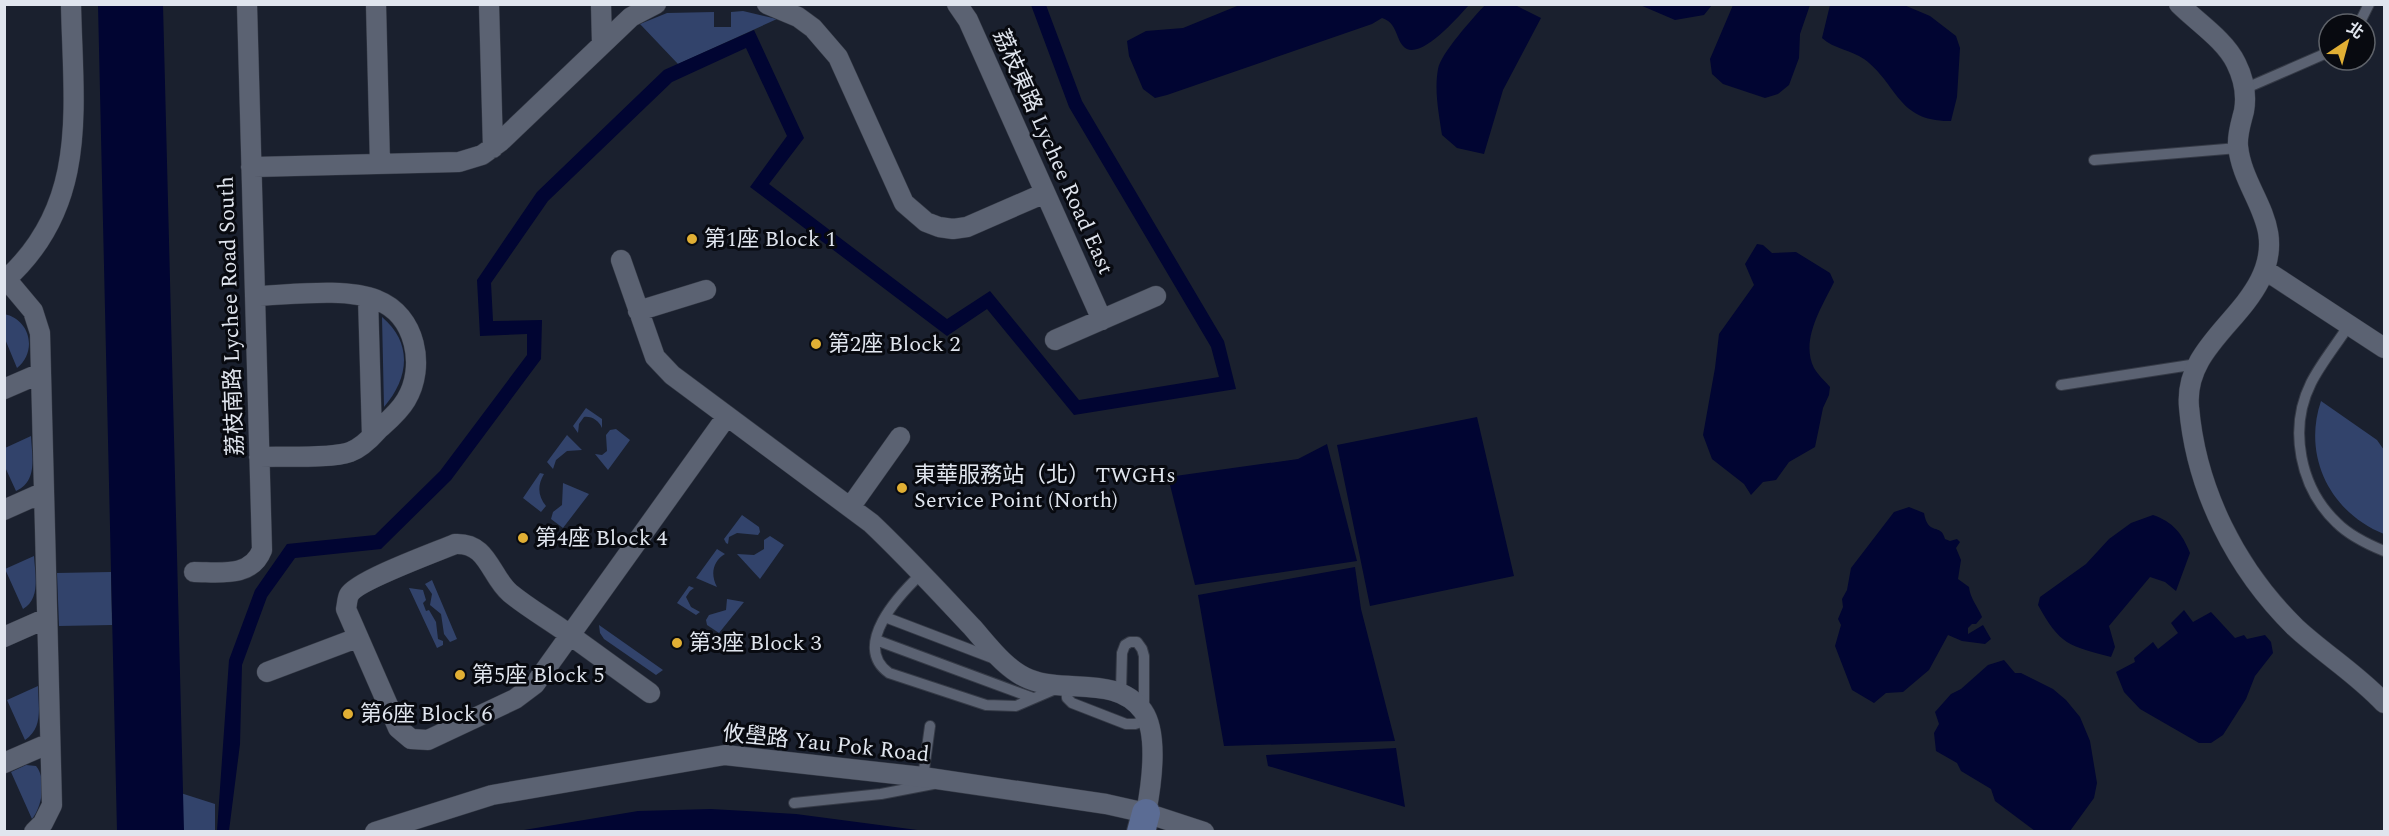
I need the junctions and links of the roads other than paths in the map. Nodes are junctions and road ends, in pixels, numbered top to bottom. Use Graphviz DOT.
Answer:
graph roads {
  1 [pos="71,4"];
  2 [pos="247,4"];
  3 [pos="376,4"];
  4 [pos="489,4"];
  5 [pos="601,4"];
  6 [pos="656,4"];
  7 [pos="767,4"];
  8 [pos="957,4"];
  9 [pos="2179,4"];
  10 [pos="602,44"];
  11 [pos="2317,57"];
  12 [pos="2244,89"];
  13 [pos="492,148"];
  14 [pos="2238,148"];
  15 [pos="2094,160"];
  16 [pos="380,164"];
  17 [pos="251,167"];
  18 [pos="1045,193"];
  19 [pos="621,260"];
  20 [pos="2265,270"];
  21 [pos="6,281"];
  22 [pos="706,290"];
  23 [pos="255,296"];
  24 [pos="1156,296"];
  25 [pos="368,297"];
  26 [pos="638,311"];
  27 [pos="1102,320"];
  28 [pos="2349,325"];
  29 [pos="1055,340"];
  30 [pos="2385,348"];
  31 [pos="2197,364"];
  32 [pos="41,373"];
  33 [pos="2061,385"];
  34 [pos="4,389"];
  35 [pos="727,416"];
  36 [pos="372,436"];
  37 [pos="900,437"];
  38 [pos="259,457"];
  39 [pos="44,492"];
  40 [pos="851,506"];
  41 [pos="4,510"];
  42 [pos="2385,550"];
  43 [pos="195,572"];
  44 [pos="921,574"];
  45 [pos="885,617"];
  46 [pos="47,618"];
  47 [pos="570,635"];
  48 [pos="4,637"];
  49 [pos="357,638"];
  50 [pos="876,640"];
  51 [pos="1006,663"];
  52 [pos="267,672"];
  53 [pos="1064,687"];
  54 [pos="1121,691"];
  55 [pos="650,693"];
  56 [pos="1034,698"];
  57 [pos="2385,703"];
  58 [pos="1146,716"];
  59 [pos="930,726"];
  60 [pos="50,742"];
  61 [pos="4,763"];
  62 [pos="923,777"];
  63 [pos="951,781"];
  64 [pos="794,803"];
  65 [pos="1143,822"];
  66 [pos="39,827"];
  67 [pos="375,831"];
  68 [pos="1204,831"];
  1 -- 21 [label="street"];
  2 -- 17 [label="street, 荔枝南路 Lychee Road South"];
  3 -- 16 [label="street"];
  4 -- 13 [label="street"];
  5 -- 10 [label="street"];
  6 -- 10 [label="street"];
  7 -- 18 [label="street"];
  8 -- 18 [label="street, 荔枝東路 Lychee Road East"];
  9 -- 12 [label="street"];
  10 -- 13 [label="street"];
  11 -- 12 [label="lane"];
  12 -- 14 [label="street"];
  13 -- 16 [label="street"];
  14 -- 15 [label="lane"];
  14 -- 20 [label="street"];
  16 -- 17 [label="street"];
  17 -- 23 [label="street, 荔枝南路 Lychee Road South"];
  18 -- 27 [label="street, 荔枝東路 Lychee Road East"];
  19 -- 26 [label="street"];
  20 -- 28 [label="street"];
  20 -- 31 [label="street"];
  21 -- 32 [label="street"];
  22 -- 26 [label="street"];
  23 -- 25 [label="street"];
  23 -- 38 [label="street, 荔枝南路 Lychee Road South"];
  24 -- 27 [label="street"];
  25 -- 36 [label="street"];
  25 -- 36 [label="street"];
  26 -- 35 [label="street"];
  27 -- 29 [label="street"];
  28 -- 30 [label="street"];
  28 -- 42 [label="lane"];
  31 -- 33 [label="lane"];
  31 -- 57 [label="street"];
  32 -- 34 [label="street"];
  32 -- 39 [label="street"];
  35 -- 40 [label="street"];
  35 -- 47 [label="street"];
  36 -- 38 [label="street"];
  37 -- 40 [label="street"];
  38 -- 43 [label="street, 荔枝南路 Lychee Road South"];
  39 -- 41 [label="street"];
  39 -- 46 [label="street"];
  40 -- 44 [label="street"];
  44 -- 45 [label="lane"];
  44 -- 51 [label="street"];
  45 -- 50 [label="lane"];
  45 -- 51 [label="lane"];
  46 -- 48 [label="street"];
  46 -- 60 [label="street"];
  47 -- 49 [label="street"];
  47 -- 49 [label="street"];
  47 -- 55 [label="street"];
  49 -- 52 [label="street"];
  50 -- 56 [label="lane"];
  50 -- 56 [label="lane"];
  51 -- 53 [label="street"];
  53 -- 54 [label="street"];
  53 -- 56 [label="lane"];
  53 -- 58 [label="lane"];
  54 -- 58 [label="street"];
  54 -- 58 [label="lane"];
  58 -- 65 [label="street"];
  59 -- 62 [label="lane"];
  60 -- 61 [label="street"];
  60 -- 66 [label="street"];
  62 -- 63 [label="street, 攸壆路 Yau Pok Road"];
  62 -- 67 [label="street, 攸壆路 Yau Pok Road"];
  63 -- 64 [label="lane"];
  63 -- 65 [label="street, 攸壆路 Yau Pok Road"];
  65 -- 68 [label="street, 攸壆路 Yau Pok Road"];
}
